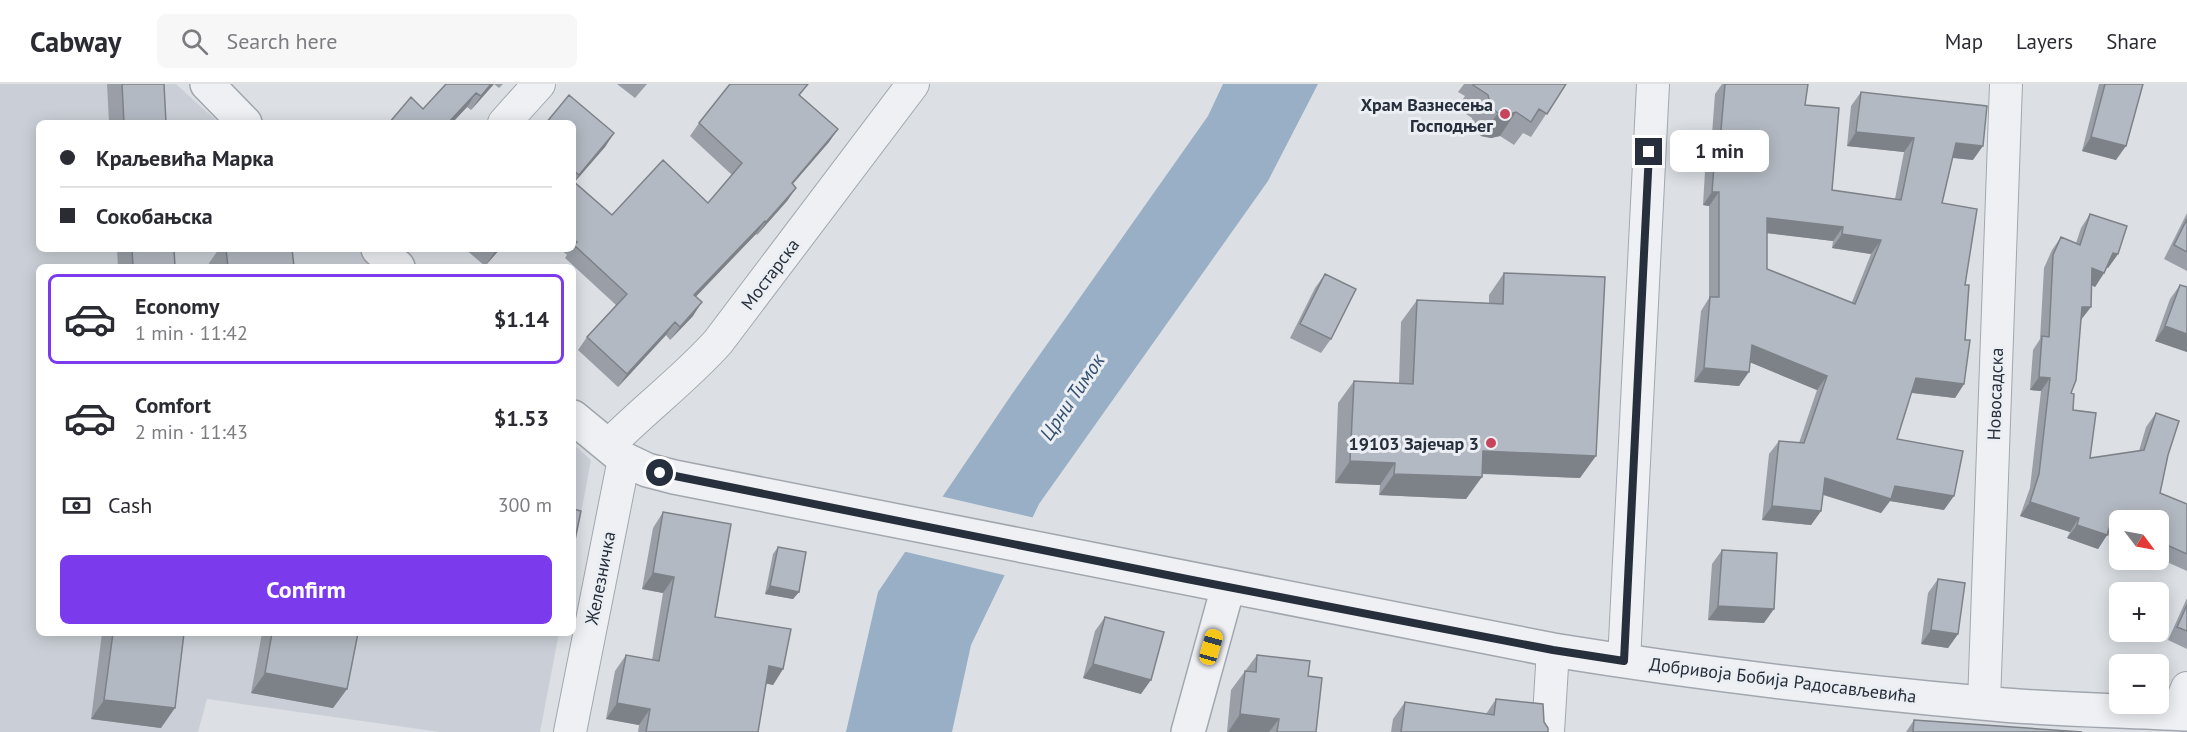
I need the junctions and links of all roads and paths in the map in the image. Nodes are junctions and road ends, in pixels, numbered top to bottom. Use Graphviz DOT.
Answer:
graph roads {
  1 [pos="207,84"];
  2 [pos="539,84"];
  3 [pos="913,84"];
  4 [pos="1653,84"];
  5 [pos="2006,84"];
  6 [pos="241,120"];
  7 [pos="507,120"];
  8 [pos="576,420"];
  9 [pos="616,453"];
  10 [pos="1228,587"];
  11 [pos="1553,650"];
  12 [pos="1624,661"];
  13 [pos="1984,704"];
  14 [pos="2184,705"];
  15 [pos="570,732"];
  16 [pos="1188,732"];
  17 [pos="1548,732"];
  1 -- 6 [label="street"];
  2 -- 7 [label="street"];
  3 -- 9 [label="street, Мостарска"];
  4 -- 12 [label="street"];
  5 -- 13 [label="street, Новосадска"];
  8 -- 9 [label="street, Добривоја Бобија Радосављевића"];
  9 -- 10 [label="street, Добривоја Бобија Радосављевића"];
  9 -- 15 [label="street, Железничка"];
  10 -- 11 [label="street, Добривоја Бобија Радосављевића"];
  10 -- 16 [label="street"];
  11 -- 12 [label="street, Добривоја Бобија Радосављевића"];
  11 -- 17 [label="street"];
  12 -- 13 [label="street, Добривоја Бобија Радосављевића"];
  13 -- 14 [label="street, Добривоја Бобија Радосављевића"];
}
